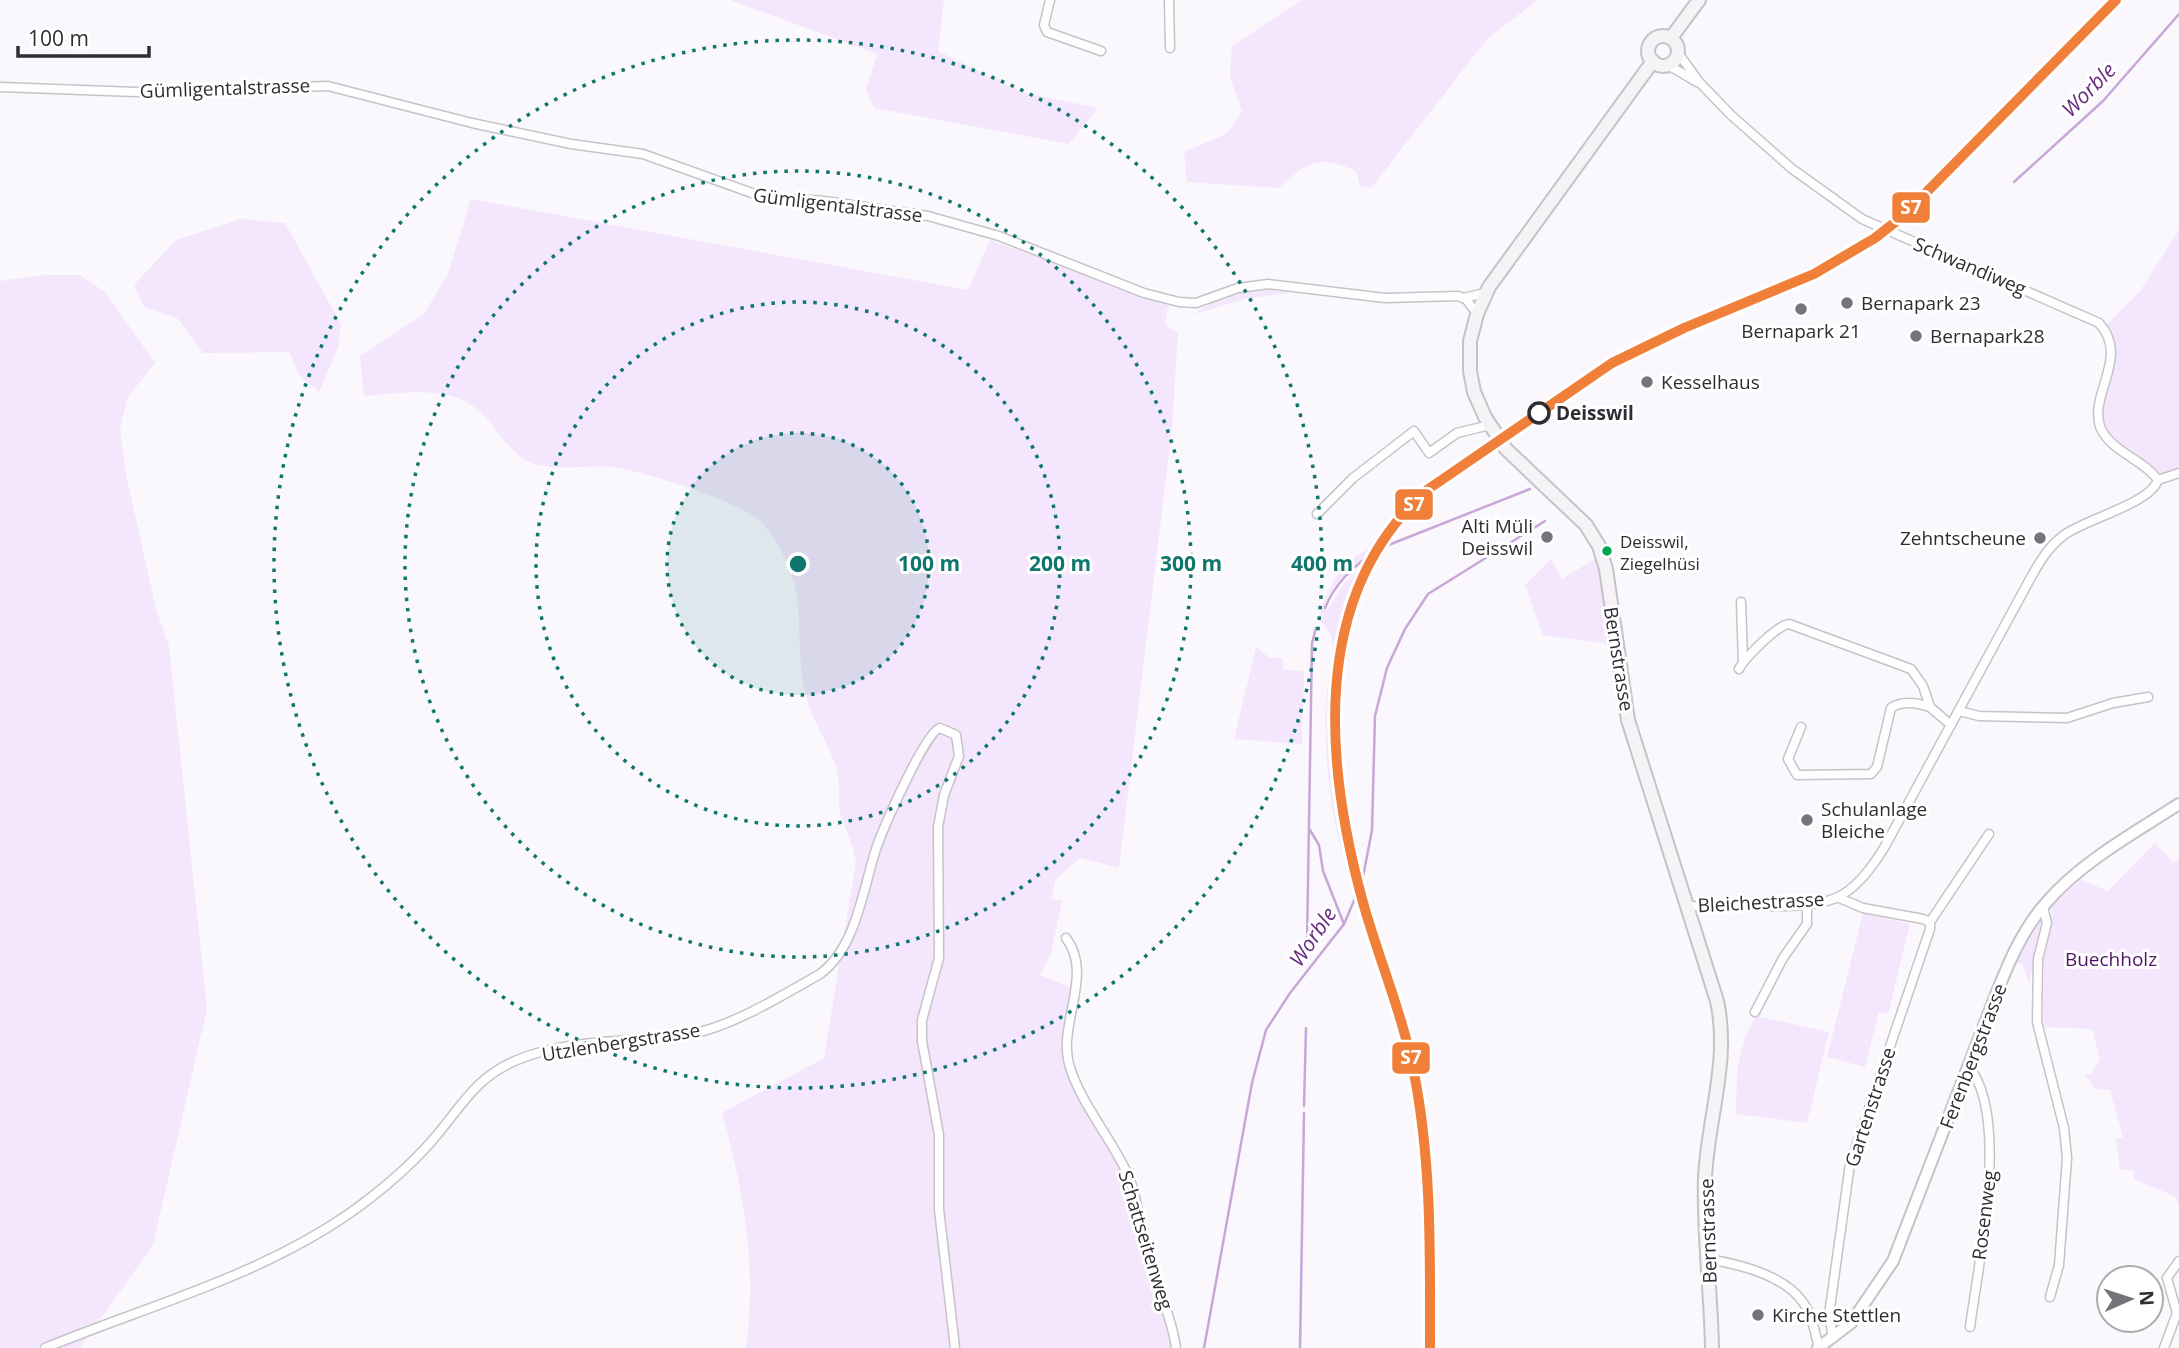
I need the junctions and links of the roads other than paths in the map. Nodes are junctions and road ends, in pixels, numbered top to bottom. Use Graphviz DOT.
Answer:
graph roads {
  1 [pos="1050,0"];
  2 [pos="1169,0"];
  3 [pos="1699,0"];
  4 [pos="1671,38"];
  5 [pos="1170,48"];
  6 [pos="1101,51"];
  7 [pos="1678,53"];
  8 [pos="1653,61"];
  9 [pos="1668,65"];
  10 [pos="1700,83"];
  11 [pos="0,87"];
  12 [pos="1485,293"];
  13 [pos="1464,298"];
  14 [pos="1476,314"];
  15 [pos="1489,425"];
  16 [pos="2179,473"];
  17 [pos="2158,480"];
  18 [pos="1317,514"];
  19 [pos="1741,602"];
  20 [pos="2148,697"];
  21 [pos="1930,707"];
  22 [pos="1959,711"];
  23 [pos="1951,725"];
  24 [pos="1801,727"];
  25 [pos="2179,804"];
  26 [pos="1989,834"];
  27 [pos="1836,897"];
  28 [pos="1807,904"];
  29 [pos="1686,907"];
  30 [pos="2043,907"];
  31 [pos="1930,922"];
  32 [pos="1066,938"];
  33 [pos="1755,1012"];
  34 [pos="1968,1066"];
  35 [pos="1708,1259"];
  36 [pos="2179,1261"];
  37 [pos="2050,1297"];
  38 [pos="1970,1327"];
  39 [pos="1833,1338"];
  40 [pos="45,1348"];
  41 [pos="955,1348"];
  42 [pos="1176,1348"];
  43 [pos="1712,1348"];
  44 [pos="1818,1348"];
  45 [pos="2164,1348"];
  1 -- 6 [label="street"];
  2 -- 5 [label="street"];
  3 -- 4 [label="main road, Bernstrasse"];
  4 -- 7 [label="main road"];
  4 -- 8 [label="main road, Bernstrasse"];
  7 -- 9 [label="main road"];
  7 -- 10 [label="street, Schwandiweg"];
  8 -- 9 [label="main road"];
  8 -- 12 [label="main road, Bernstrasse"];
  9 -- 10 [label="street, Schwandiweg"];
  10 -- 17 [label="street, Schwandiweg"];
  11 -- 13 [label="street, Gümligentalstrasse"];
  12 -- 13 [label="street, Gümligentalstrasse"];
  12 -- 14 [label="main road, Bernstrasse"];
  13 -- 14 [label="street"];
  14 -- 15 [label="main road, Bernstrasse"];
  15 -- 18 [label="street"];
  15 -- 29 [label="main road, Bernstrasse"];
  16 -- 17 [label="street"];
  17 -- 22 [label="street, Bleichestrasse"];
  19 -- 21 [label="street"];
  20 -- 22 [label="street"];
  21 -- 23 [label="street"];
  21 -- 24 [label="street"];
  22 -- 23 [label="street, Bleichestrasse"];
  23 -- 27 [label="street, Bleichestrasse"];
  25 -- 30 [label="street, Ferenbergstrasse"];
  26 -- 31 [label="street, Gartenstrasse"];
  27 -- 28 [label="street, Bleichestrasse"];
  27 -- 31 [label="street"];
  28 -- 29 [label="street, Bleichestrasse"];
  28 -- 33 [label="street"];
  29 -- 35 [label="main road, Bernstrasse"];
  30 -- 34 [label="street, Ferenbergstrasse"];
  30 -- 37 [label="street"];
  31 -- 39 [label="street, Gartenstrasse"];
  32 -- 42 [label="street, Schattseitenweg"];
  34 -- 38 [label="street, Rosenweg"];
  34 -- 39 [label="street, Ferenbergstrasse"];
  35 -- 43 [label="main road, Bernstrasse"];
  35 -- 44 [label="street"];
  36 -- 45 [label="street"];
  39 -- 44 [label="street, Ferenbergstrasse"];
  40 -- 41 [label="street, Utzlenbergstrasse"];
}
